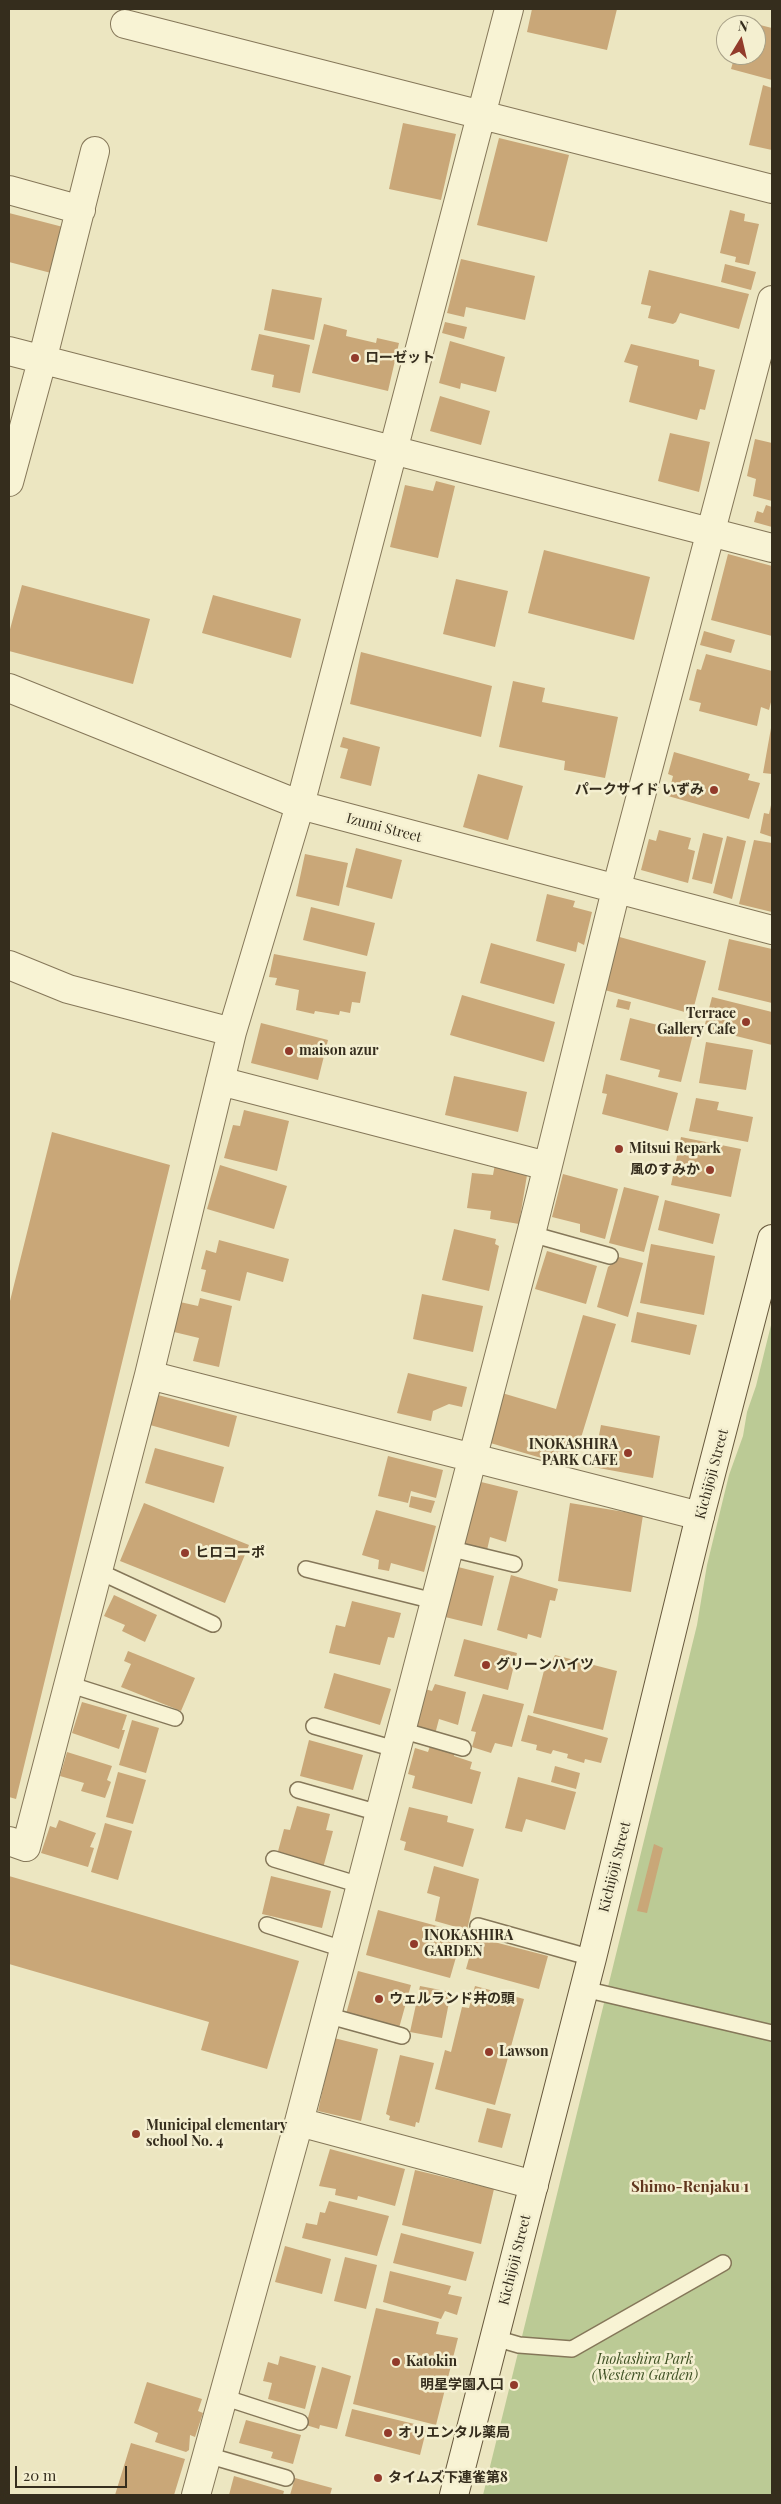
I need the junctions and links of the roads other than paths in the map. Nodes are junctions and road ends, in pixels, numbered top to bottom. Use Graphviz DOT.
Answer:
graph roads {
  1 [pos="509,9"];
  2 [pos="125,24"];
  3 [pos="481,116"];
  4 [pos="95,151"];
  5 [pos="772,189"];
  6 [pos="9,190"];
  7 [pos="81,210"];
  8 [pos="772,300"];
  9 [pos="9,352"];
  10 [pos="42,361"];
  11 [pos="392,451"];
  12 [pos="9,482"];
  13 [pos="710,532"];
  14 [pos="772,548"];
  15 [pos="9,688"];
  16 [pos="300,805"];
  17 [pos="616,890"];
  18 [pos="772,930"];
  19 [pos="9,965"];
  20 [pos="232,1032"];
  21 [pos="220,1082"];
  22 [pos="547,1166"];
  23 [pos="531,1234"];
  24 [pos="772,1239"];
  25 [pos="610,1256"];
  26 [pos="149,1375"];
  27 [pos="470,1458"];
  28 [pos="700,1516"];
  29 [pos="448,1548"];
  30 [pos="514,1564"];
  31 [pos="306,1569"];
  32 [pos="98,1571"];
  33 [pos="434,1601"];
  34 [pos="213,1624"];
  35 [pos="68,1684"];
  36 [pos="175,1718"];
  37 [pos="314,1726"];
  38 [pos="398,1740"];
  39 [pos="463,1748"];
  40 [pos="298,1790"];
  41 [pos="379,1813"];
  42 [pos="9,1841"];
  43 [pos="274,1860"];
  44 [pos="360,1885"];
  45 [pos="267,1925"];
  46 [pos="478,1926"];
  47 [pos="343,1949"];
  48 [pos="592,1958"];
  49 [pos="584,1989"];
  50 [pos="326,2015"];
  51 [pos="772,2033"];
  52 [pos="402,2036"];
  53 [pos="299,2122"];
  54 [pos="534,2185"];
  55 [pos="723,2263"];
  56 [pos="495,2338"];
  57 [pos="223,2397"];
  58 [pos="300,2422"];
  59 [pos="207,2455"];
  60 [pos="286,2478"];
  61 [pos="196,2495"];
  62 [pos="454,2495"];
  1 -- 3 [label="street"];
  2 -- 3 [label="street"];
  3 -- 5 [label="street"];
  3 -- 11 [label="street"];
  4 -- 7 [label="street"];
  6 -- 7 [label="street"];
  7 -- 10 [label="street"];
  8 -- 13 [label="street"];
  9 -- 10 [label="street"];
  10 -- 11 [label="street"];
  10 -- 12 [label="street"];
  11 -- 13 [label="street"];
  11 -- 16 [label="street"];
  13 -- 14 [label="street"];
  13 -- 17 [label="street"];
  15 -- 16 [label="street, Izumi Street"];
  16 -- 17 [label="street, Izumi Street"];
  16 -- 20 [label="street"];
  17 -- 18 [label="street, Izumi Street"];
  17 -- 22 [label="street"];
  19 -- 20 [label="street"];
  20 -- 21 [label="street"];
  21 -- 22 [label="street"];
  21 -- 26 [label="street"];
  22 -- 23 [label="street"];
  23 -- 25 [label="lane"];
  23 -- 27 [label="street"];
  24 -- 28 [label="street, Kichijōji Street"];
  26 -- 27 [label="street"];
  26 -- 32 [label="street"];
  27 -- 28 [label="street"];
  27 -- 29 [label="street"];
  28 -- 48 [label="street, Kichijōji Street"];
  29 -- 30 [label="lane"];
  29 -- 33 [label="street"];
  31 -- 33 [label="lane"];
  32 -- 34 [label="lane"];
  32 -- 35 [label="street"];
  33 -- 38 [label="street"];
  35 -- 36 [label="lane"];
  35 -- 42 [label="street"];
  37 -- 38 [label="lane"];
  38 -- 39 [label="lane"];
  38 -- 41 [label="street"];
  40 -- 41 [label="lane"];
  41 -- 44 [label="street"];
  43 -- 44 [label="lane"];
  44 -- 47 [label="street"];
  45 -- 47 [label="lane"];
  46 -- 48 [label="lane"];
  47 -- 50 [label="street"];
  48 -- 49 [label="street, Kichijōji Street"];
  49 -- 51 [label="lane"];
  49 -- 54 [label="street, Kichijōji Street"];
  50 -- 52 [label="lane"];
  50 -- 53 [label="street"];
  53 -- 54 [label="street"];
  53 -- 57 [label="street"];
  54 -- 56 [label="street, Kichijōji Street"];
  55 -- 56 [label="lane"];
  56 -- 62 [label="street, Kichijōji Street"];
  57 -- 58 [label="lane"];
  57 -- 59 [label="street"];
  59 -- 60 [label="lane"];
  59 -- 61 [label="street"];
}
